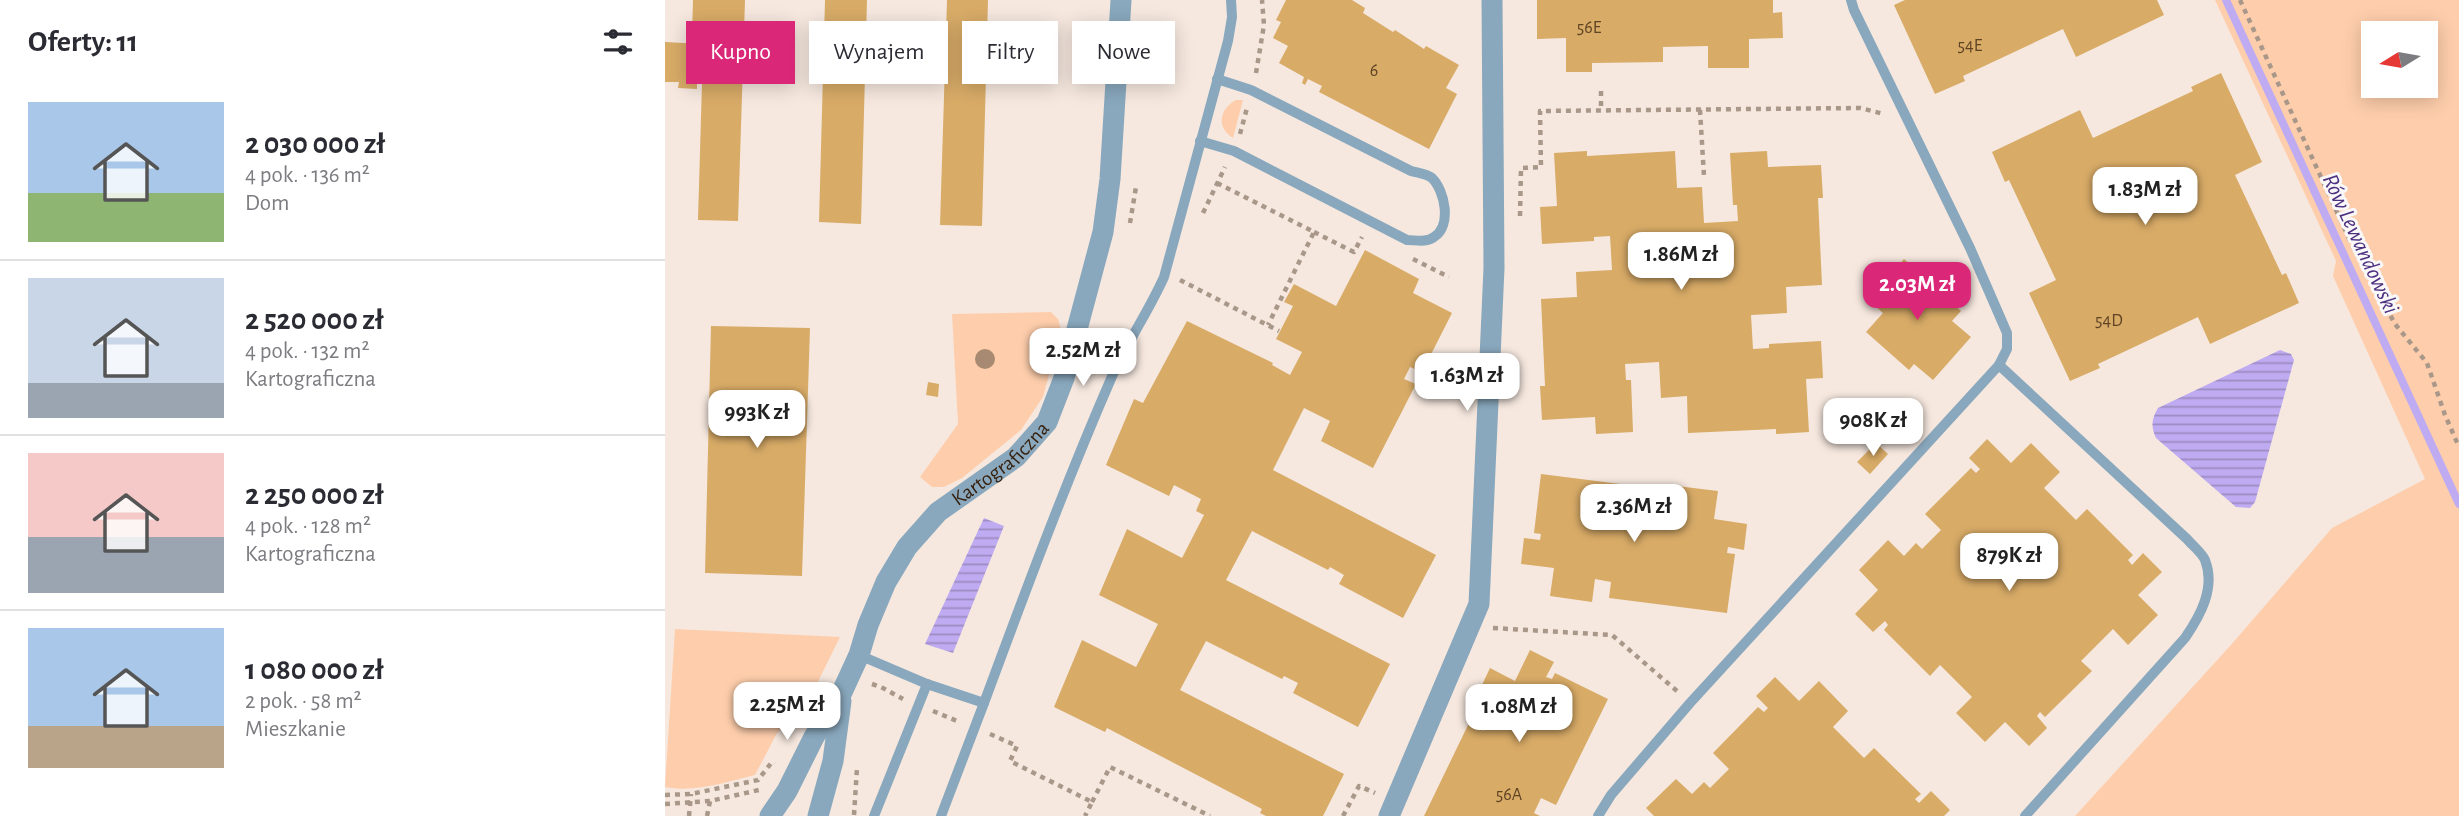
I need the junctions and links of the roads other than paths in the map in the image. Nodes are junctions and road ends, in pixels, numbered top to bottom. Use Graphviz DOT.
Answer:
graph roads {
  1 [pos="1121,0"];
  2 [pos="1231,0"];
  3 [pos="1492,0"];
  4 [pos="1851,0"];
  5 [pos="1217,79"];
  6 [pos="1200,141"];
  7 [pos="1999,365"];
  8 [pos="859,655"];
  9 [pos="927,684"];
  10 [pos="842,692"];
  11 [pos="984,703"];
  12 [pos="816,811"];
  13 [pos="770,816"];
  14 [pos="874,816"];
  15 [pos="941,816"];
  16 [pos="1389,816"];
  17 [pos="1598,816"];
  18 [pos="2025,816"];
  1 -- 8 [label="street, Kartograficzna"];
  2 -- 5 [label="lane"];
  3 -- 16 [label="street"];
  4 -- 7 [label="lane"];
  5 -- 6 [label="lane"];
  5 -- 6 [label="lane"];
  6 -- 11 [label="lane"];
  7 -- 17 [label="lane"];
  7 -- 18 [label="lane"];
  8 -- 9 [label="lane"];
  8 -- 10 [label="street, Kartograficzna"];
  9 -- 11 [label="lane"];
  9 -- 14 [label="lane"];
  10 -- 12 [label="street, Kartograficzna"];
  10 -- 13 [label="street, Kartograficzna"];
  11 -- 15 [label="lane"];
}
